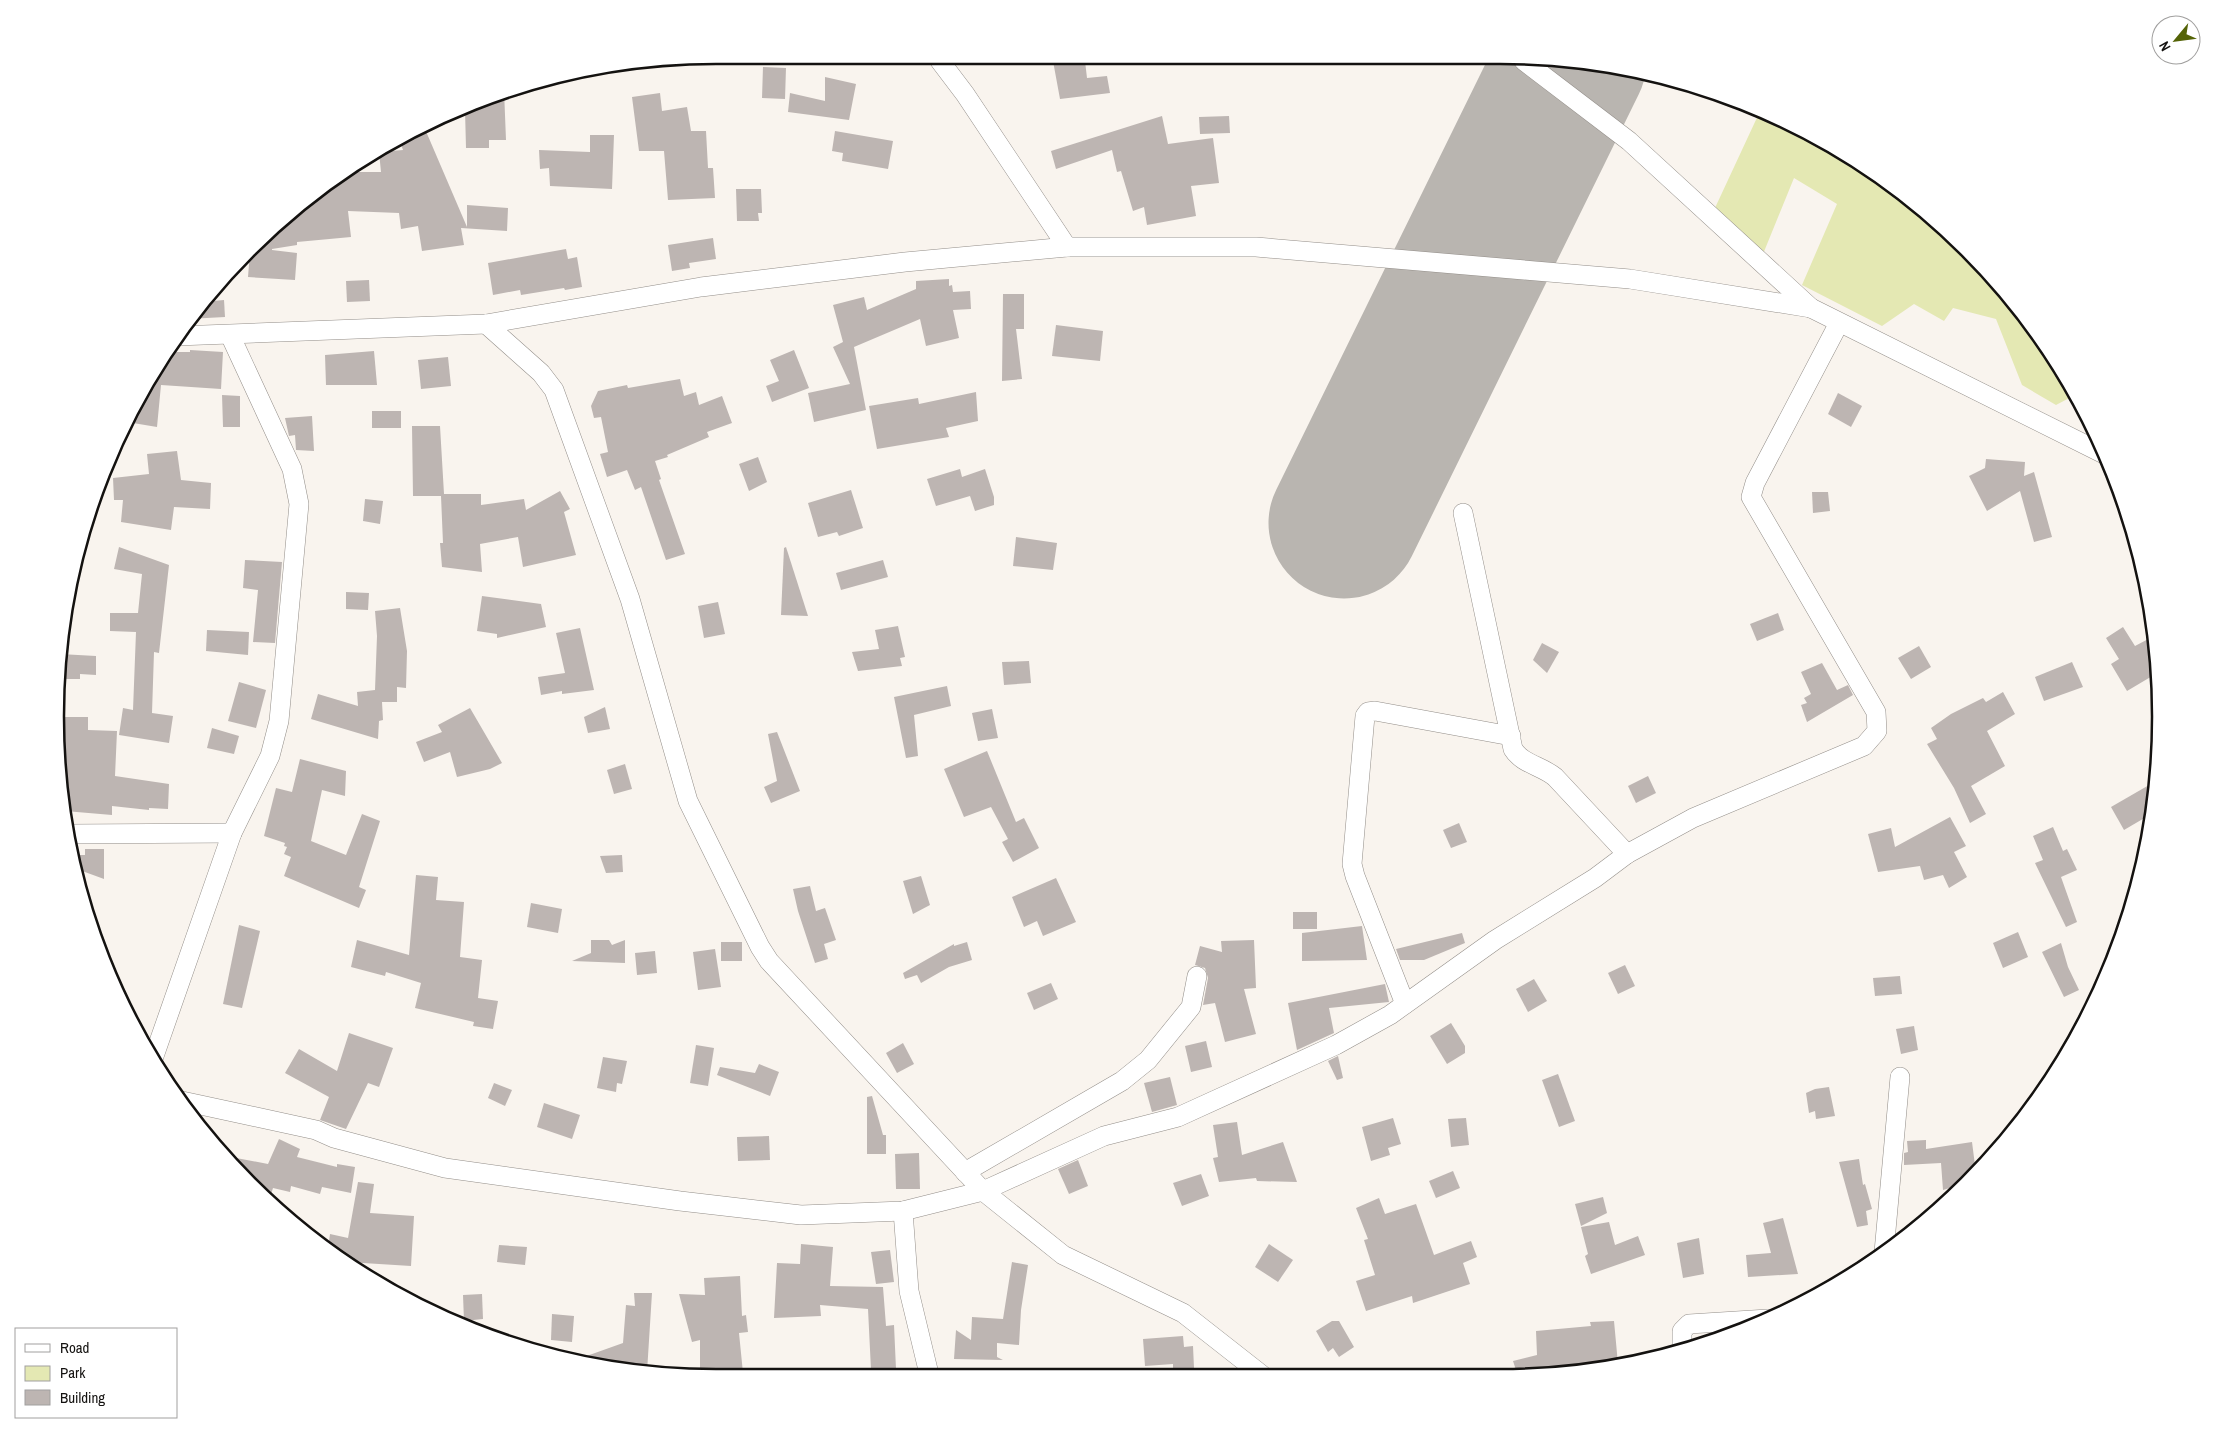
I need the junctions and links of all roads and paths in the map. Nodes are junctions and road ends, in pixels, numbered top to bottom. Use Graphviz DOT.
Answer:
graph roads {
  1 [pos="942,64"];
  2 [pos="1529,65"];
  3 [pos="1066,247"];
  4 [pos="1811,308"];
  5 [pos="1839,323"];
  6 [pos="486,324"];
  7 [pos="230,335"];
  8 [pos="187,336"];
  9 [pos="2095,450"];
  10 [pos="1463,513"];
  11 [pos="1511,736"];
  12 [pos="232,833"];
  13 [pos="74,834"];
  14 [pos="1626,854"];
  15 [pos="1197,976"];
  16 [pos="1405,1004"];
  17 [pos="156,1051"];
  18 [pos="1900,1077"];
  19 [pos="192,1104"];
  20 [pos="965,1172"];
  21 [pos="983,1191"];
  22 [pos="903,1211"];
  23 [pos="1885,1243"];
  24 [pos="1748,1320"];
  25 [pos="1682,1343"];
  26 [pos="929,1369"];
  27 [pos="1254,1369"];
  1 -- 3 [label="street"];
  2 -- 4 [label="street"];
  3 -- 4 [label="street"];
  3 -- 6 [label="street"];
  4 -- 5 [label="street"];
  5 -- 9 [label="street"];
  5 -- 14 [label="street"];
  6 -- 7 [label="street"];
  6 -- 20 [label="street"];
  7 -- 8 [label="street"];
  7 -- 12 [label="street"];
  10 -- 11 [label="street"];
  11 -- 14 [label="street"];
  11 -- 16 [label="street"];
  12 -- 13 [label="street"];
  12 -- 17 [label="street"];
  14 -- 16 [label="street"];
  15 -- 20 [label="street"];
  16 -- 21 [label="street"];
  18 -- 23 [label="street"];
  19 -- 22 [label="street"];
  20 -- 21 [label="street"];
  21 -- 22 [label="street"];
  21 -- 27 [label="street"];
  22 -- 26 [label="street"];
  24 -- 25 [label="street"];
}
